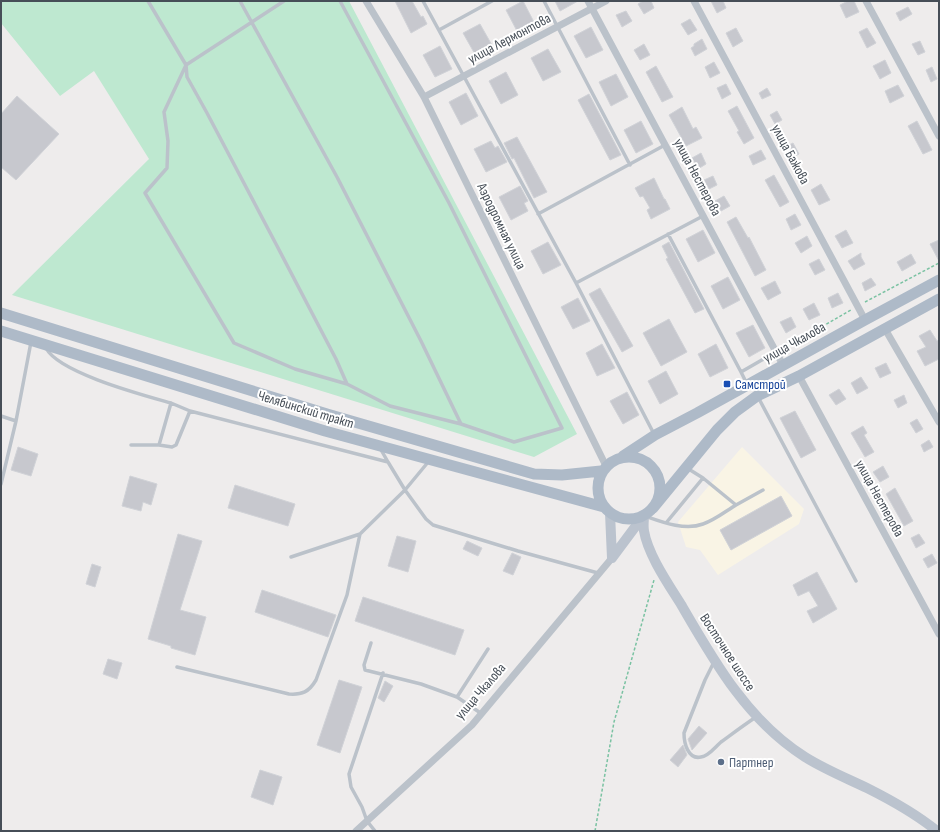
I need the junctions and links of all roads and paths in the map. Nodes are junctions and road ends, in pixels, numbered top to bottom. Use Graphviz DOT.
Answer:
graph roads {
  1 [pos="148,1"];
  2 [pos="240,1"];
  3 [pos="284,1"];
  4 [pos="340,1"];
  5 [pos="366,1"];
  6 [pos="423,1"];
  7 [pos="492,1"];
  8 [pos="544,1"];
  9 [pos="588,1"];
  10 [pos="606,1"];
  11 [pos="694,1"];
  12 [pos="866,1"];
  13 [pos="592,9"];
  14 [pos="252,22"];
  15 [pos="557,27"];
  16 [pos="438,30"];
  17 [pos="186,65"];
  18 [pos="464,77"];
  19 [pos="424,97"];
  20 [pos="939,136"];
  21 [pos="666,145"];
  22 [pos="630,165"];
  23 [pos="538,214"];
  24 [pos="704,215"];
  25 [pos="668,234"];
  26 [pos="939,280"];
  27 [pos="576,283"];
  28 [pos="939,299"];
  29 [pos="1,313"];
  30 [pos="865,320"];
  31 [pos="886,329"];
  32 [pos="1,332"];
  33 [pos="32,341"];
  34 [pos="45,345"];
  35 [pos="776,352"];
  36 [pos="783,365"];
  37 [pos="740,372"];
  38 [pos="799,376"];
  39 [pos="347,384"];
  40 [pos="748,385"];
  41 [pos="757,396"];
  42 [pos="171,404"];
  43 [pos="190,411"];
  44 [pos="1,416"];
  45 [pos="16,421"];
  46 [pos="939,422"];
  47 [pos="461,424"];
  48 [pos="655,435"];
  49 [pos="132,445"];
  50 [pos="160,445"];
  51 [pos="378,446"];
  52 [pos="623,456"];
  53 [pos="430,460"];
  54 [pos="388,462"];
  55 [pos="687,468"];
  56 [pos="603,469"];
  57 [pos="703,478"];
  58 [pos="1,484"];
  59 [pos="405,490"];
  60 [pos="763,490"];
  61 [pos="736,505"];
  62 [pos="653,508"];
  63 [pos="607,510"];
  64 [pos="644,515"];
  65 [pos="666,523"];
  66 [pos="360,534"];
  67 [pos="291,557"];
  68 [pos="612,558"];
  69 [pos="598,573"];
  70 [pos="663,574"];
  71 [pos="856,582"];
  72 [pos="939,634"];
  73 [pos="371,643"];
  74 [pos="488,648"];
  75 [pos="714,662"];
  76 [pos="177,667"];
  77 [pos="383,673"];
  78 [pos="457,697"];
  79 [pos="482,714"];
  80 [pos="757,717"];
  81 [pos="367,822"];
  82 [pos="356,831"];
  83 [pos="375,831"];
  84 [pos="595,831"];
  85 [pos="937,831"];
  1 -- 17 [label="lane"];
  2 -- 14 [label="lane"];
  3 -- 14 [label="lane"];
  4 -- 47 [label="lane"];
  5 -- 19 [label="street, Аэродромная улица"];
  6 -- 16 [label="lane"];
  7 -- 16 [label="lane"];
  8 -- 15 [label="lane"];
  9 -- 13 [label="street, улица Нестерова"];
  10 -- 13 [label="street, улица Лермонтова"];
  11 -- 30 [label="street, улица Бажова"];
  12 -- 20 [label="street"];
  13 -- 15 [label="street, улица Лермонтова"];
  13 -- 21 [label="street, улица Нестерова"];
  14 -- 17 [label="lane"];
  14 -- 47 [label="lane"];
  15 -- 18 [label="street, улица Лермонтова"];
  15 -- 22 [label="lane"];
  16 -- 18 [label="lane"];
  17 -- 39 [label="lane"];
  17 -- 39 [label="lane"];
  18 -- 19 [label="street, улица Лермонтова"];
  18 -- 23 [label="lane"];
  19 -- 56 [label="street, Аэродромная улица"];
  21 -- 22 [label="lane"];
  21 -- 24 [label="street, улица Нестерова"];
  22 -- 23 [label="lane"];
  23 -- 27 [label="lane"];
  24 -- 25 [label="lane"];
  24 -- 35 [label="street, улица Нестерова"];
  25 -- 27 [label="lane"];
  25 -- 37 [label="lane"];
  26 -- 30 [label="main road, улица Чкалова"];
  27 -- 48 [label="lane"];
  28 -- 31 [label="main road"];
  29 -- 56 [label="main road, Челябинский тракт"];
  30 -- 36 [label="main road, улица Чкалова"];
  31 -- 38 [label="main road"];
  31 -- 46 [label="street"];
  32 -- 33 [label="main road, Челябинский тракт"];
  33 -- 34 [label="main road, Челябинский тракт"];
  33 -- 45 [label="lane"];
  34 -- 42 [label="lane"];
  34 -- 51 [label="main road, Челябинский тракт"];
  35 -- 36 [label="street, улица Нестерова"];
  35 -- 37 [label="lane"];
  36 -- 40 [label="main road, улица Чкалова"];
  37 -- 40 [label="lane"];
  38 -- 41 [label="main road"];
  38 -- 72 [label="street, улица Нестерова"];
  39 -- 47 [label="lane"];
  40 -- 48 [label="main road, улица Чкалова"];
  41 -- 55 [label="main road"];
  41 -- 71 [label="lane"];
  42 -- 43 [label="lane"];
  42 -- 50 [label="lane"];
  43 -- 50 [label="lane"];
  43 -- 54 [label="lane"];
  44 -- 45 [label="lane"];
  45 -- 58 [label="lane"];
  48 -- 52 [label="main road, улица Чкалова"];
  49 -- 50 [label="lane"];
  51 -- 53 [label="main road, Челябинский тракт"];
  51 -- 54 [label="lane"];
  52 -- 56 [label="main road"];
  52 -- 62 [label="main road"];
  53 -- 59 [label="lane"];
  53 -- 63 [label="main road, Челябинский тракт"];
  54 -- 59 [label="lane"];
  55 -- 57 [label="lane"];
  55 -- 62 [label="main road"];
  56 -- 63 [label="main road"];
  57 -- 61 [label="lane"];
  57 -- 65 [label="lane"];
  59 -- 66 [label="lane"];
  59 -- 69 [label="lane"];
  60 -- 61 [label="lane"];
  61 -- 65 [label="lane"];
  62 -- 64 [label="main road"];
  63 -- 64 [label="main road"];
  63 -- 68 [label="street"];
  64 -- 65 [label="lane"];
  64 -- 68 [label="street"];
  64 -- 70 [label="street, Восточное шоссе"];
  66 -- 67 [label="lane"];
  66 -- 76 [label="lane"];
  68 -- 69 [label="street, улица Чкалова"];
  69 -- 79 [label="street, улица Чкалова"];
  70 -- 75 [label="street, Восточное шоссе"];
  70 -- 84 [label="path"];
  73 -- 77 [label="lane"];
  74 -- 78 [label="lane"];
  75 -- 80 [label="street, Восточное шоссе"];
  75 -- 80 [label="lane"];
  77 -- 78 [label="lane"];
  77 -- 81 [label="lane"];
  78 -- 79 [label="lane"];
  79 -- 81 [label="street, улица Чкалова"];
  80 -- 85 [label="street, Восточное шоссе"];
  81 -- 82 [label="street, улица Чкалова"];
  81 -- 83 [label="lane"];
}
